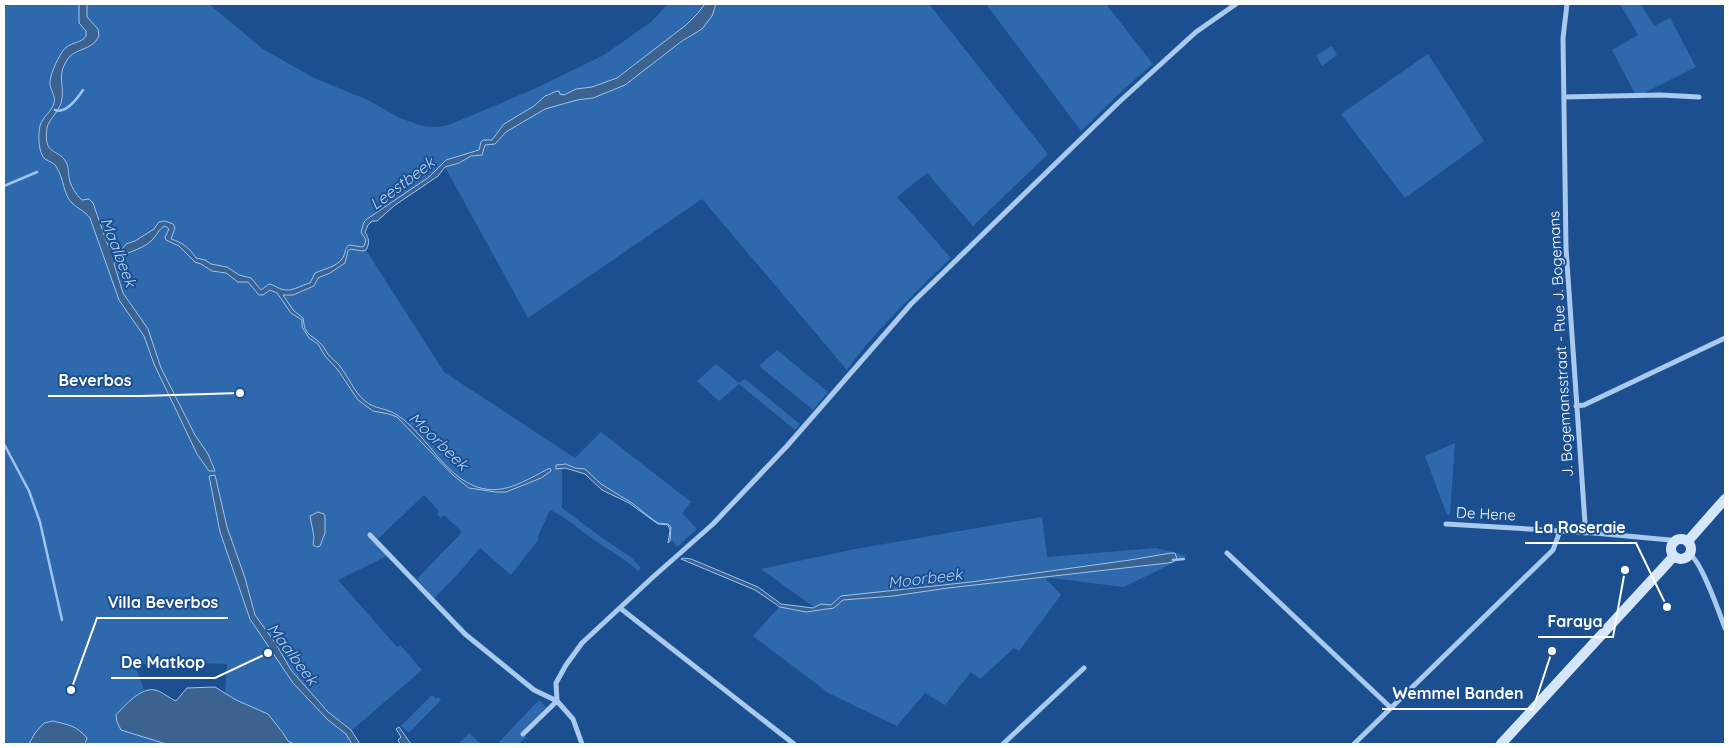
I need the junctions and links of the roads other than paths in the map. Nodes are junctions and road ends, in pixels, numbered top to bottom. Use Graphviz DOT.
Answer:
graph roads {
  1 [pos="1236,4"];
  2 [pos="1567,4"];
  3 [pos="1699,96"];
  4 [pos="1564,97"];
  5 [pos="1725,338"];
  6 [pos="1576,406"];
  7 [pos="1725,499"];
  8 [pos="1446,524"];
  9 [pos="1560,531"];
  10 [pos="1584,533"];
  11 [pos="370,535"];
  12 [pos="1688,541"];
  13 [pos="1673,543"];
  14 [pos="1227,553"];
  15 [pos="1690,555"];
  16 [pos="1674,556"];
  17 [pos="620,608"];
  18 [pos="1725,628"];
  19 [pos="1084,668"];
  20 [pos="557,701"];
  21 [pos="1391,708"];
  22 [pos="523,734"];
  23 [pos="582,744"];
  24 [pos="794,744"];
  25 [pos="1003,744"];
  26 [pos="1354,744"];
  27 [pos="1501,744"];
  1 -- 17 [label="street"];
  2 -- 4 [label="street, J. Bogemansstraat - Rue J. Bogemans"];
  3 -- 4 [label="street"];
  4 -- 6 [label="street, J. Bogemansstraat - Rue J. Bogemans"];
  5 -- 6 [label="street"];
  6 -- 10 [label="street, J. Bogemansstraat - Rue J. Bogemans"];
  7 -- 12 [label="street"];
  8 -- 9 [label="street, De Hene"];
  9 -- 10 [label="street, De Hene"];
  9 -- 21 [label="street"];
  10 -- 13 [label="street, De Hene"];
  11 -- 20 [label="street"];
  12 -- 13 [label="street"];
  12 -- 15 [label="street"];
  13 -- 16 [label="street"];
  14 -- 21 [label="street"];
  15 -- 16 [label="street"];
  15 -- 18 [label="street"];
  16 -- 27 [label="street"];
  17 -- 20 [label="street"];
  17 -- 24 [label="street"];
  19 -- 25 [label="street"];
  20 -- 22 [label="street"];
  20 -- 23 [label="street"];
  21 -- 26 [label="street"];
}
